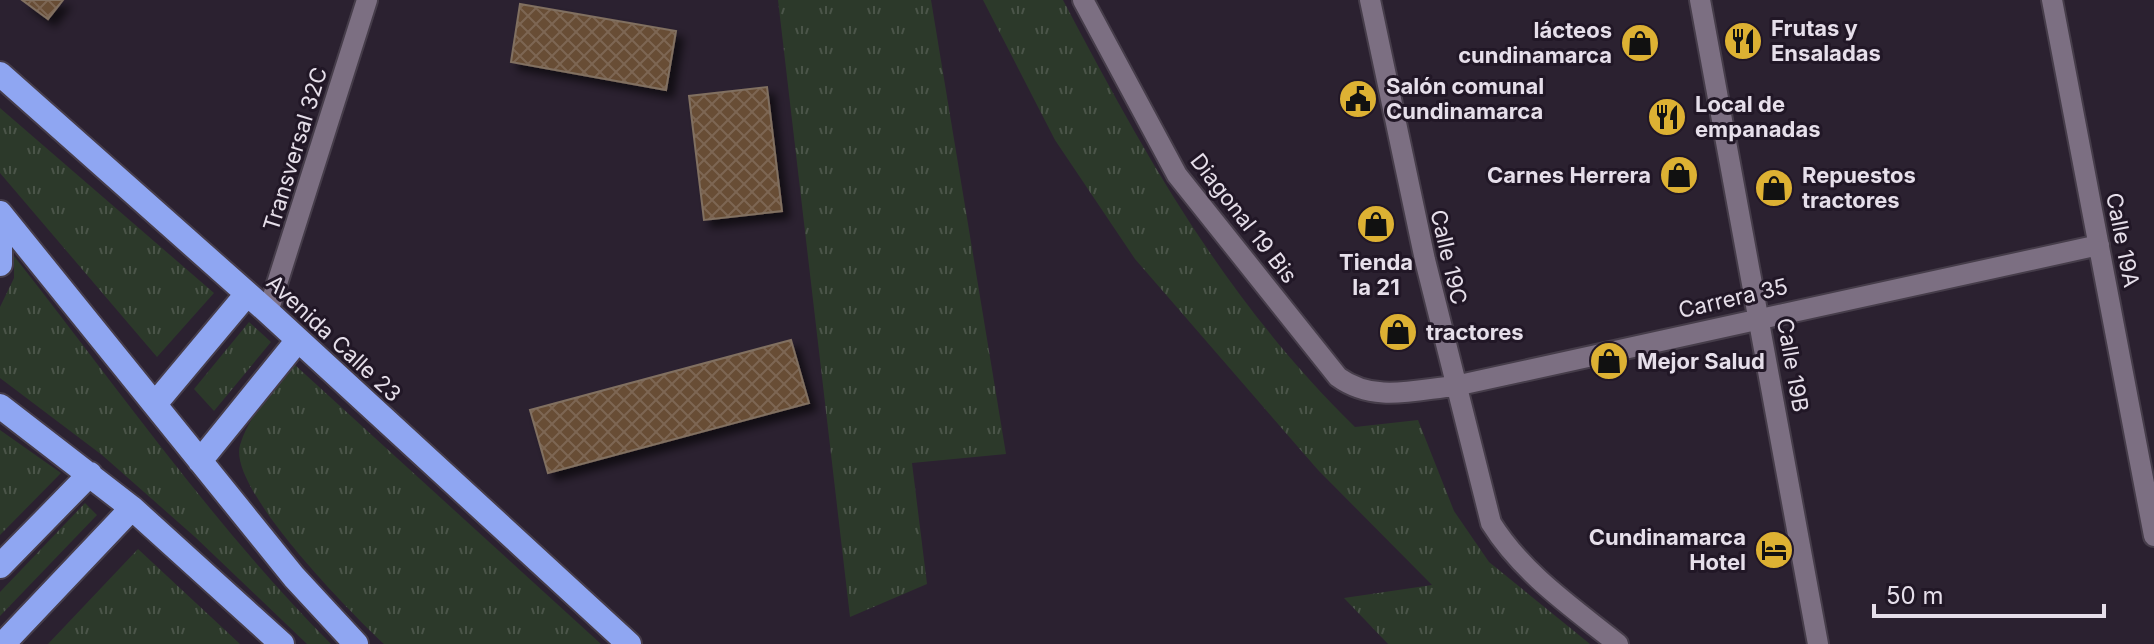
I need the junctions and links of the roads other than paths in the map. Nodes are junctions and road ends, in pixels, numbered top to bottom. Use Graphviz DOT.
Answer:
graph roads {
  1 [pos="367,0"];
  2 [pos="1083,0"];
  3 [pos="1370,0"];
  4 [pos="1700,0"];
  5 [pos="2052,0"];
  6 [pos="0,74"];
  7 [pos="0,213"];
  8 [pos="0,242"];
  9 [pos="2099,245"];
  10 [pos="0,264"];
  11 [pos="247,294"];
  12 [pos="268,312"];
  13 [pos="1760,317"];
  14 [pos="298,340"];
  15 [pos="1455,386"];
  16 [pos="1376,395"];
  17 [pos="155,404"];
  18 [pos="0,406"];
  19 [pos="200,461"];
  20 [pos="90,474"];
  21 [pos="132,508"];
  22 [pos="2154,536"];
  23 [pos="0,566"];
  24 [pos="3,644"];
  25 [pos="282,644"];
  26 [pos="356,644"];
  27 [pos="629,644"];
  28 [pos="1618,644"];
  29 [pos="1818,644"];
  1 -- 12 [label="street, Transversal 32C"];
  2 -- 16 [label="street, Diagonal 19 Bis"];
  3 -- 15 [label="street, Calle 19C"];
  4 -- 13 [label="street, Calle 19B"];
  5 -- 9 [label="street, Calle 19A"];
  6 -- 11 [label="highway, Avenida Calle 23"];
  7 -- 17 [label="highway"];
  8 -- 10 [label="highway"];
  9 -- 13 [label="street, Carrera 35"];
  9 -- 22 [label="street, Calle 19A"];
  11 -- 12 [label="highway, Avenida Calle 23"];
  11 -- 17 [label="highway"];
  12 -- 14 [label="highway, Avenida Calle 23"];
  13 -- 15 [label="street, Carrera 35"];
  13 -- 29 [label="street, Calle 19B"];
  14 -- 19 [label="highway"];
  14 -- 27 [label="highway, Avenida Calle 23"];
  15 -- 16 [label="street, Carrera 35"];
  15 -- 28 [label="street, Calle 19C"];
  17 -- 19 [label="highway"];
  18 -- 20 [label="highway"];
  19 -- 26 [label="highway"];
  20 -- 21 [label="highway"];
  20 -- 23 [label="highway"];
  21 -- 24 [label="highway"];
  21 -- 25 [label="highway"];
}
